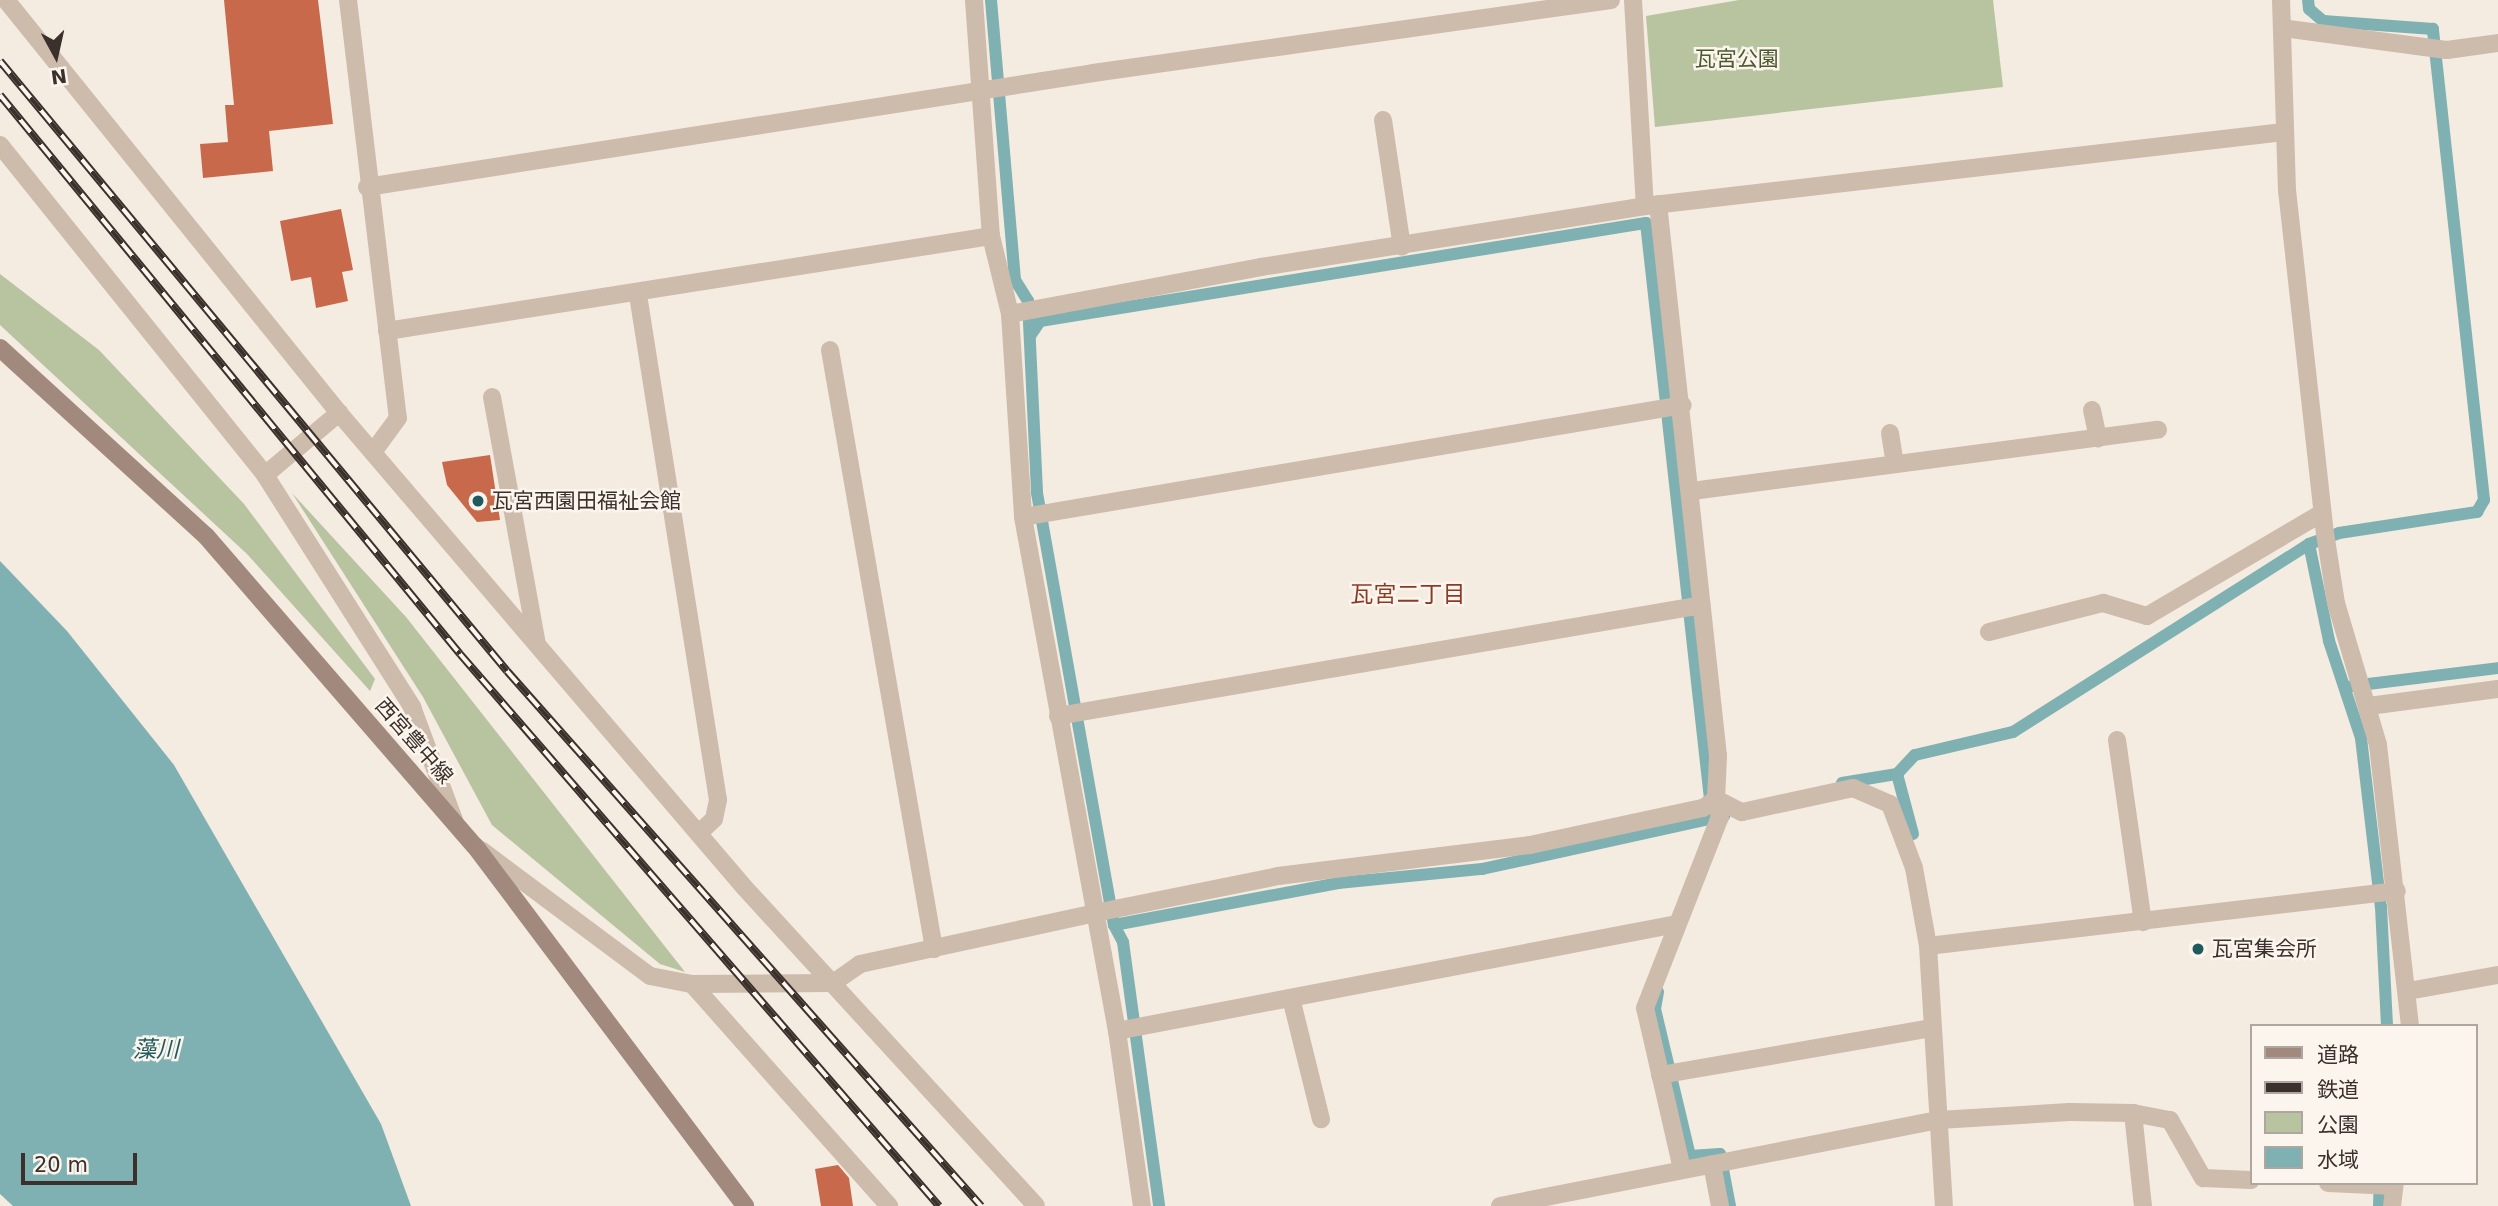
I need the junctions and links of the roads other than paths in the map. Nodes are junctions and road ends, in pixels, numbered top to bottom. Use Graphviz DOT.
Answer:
graph roads {
  1 [pos="6,0"];
  2 [pos="348,0"];
  3 [pos="974,0"];
  4 [pos="1611,0"];
  5 [pos="1633,0"];
  6 [pos="2281,0"];
  7 [pos="2282,27"];
  8 [pos="2498,43"];
  9 [pos="981,90"];
  10 [pos="1382,120"];
  11 [pos="2284,132"];
  12 [pos="0,145"];
  13 [pos="367,187"];
  14 [pos="1651,205"];
  15 [pos="991,236"];
  16 [pos="1402,247"];
  17 [pos="638,295"];
  18 [pos="1010,314"];
  19 [pos="387,331"];
  20 [pos="0,348"];
  21 [pos="830,350"];
  22 [pos="492,397"];
  23 [pos="1683,405"];
  24 [pos="2092,410"];
  25 [pos="339,413"];
  26 [pos="2158,430"];
  27 [pos="1890,433"];
  28 [pos="2098,438"];
  29 [pos="373,452"];
  30 [pos="1895,464"];
  31 [pos="265,475"];
  32 [pos="1692,491"];
  33 [pos="2322,513"];
  34 [pos="1023,517"];
  35 [pos="1702,605"];
  36 [pos="1989,632"];
  37 [pos="537,645"];
  38 [pos="2498,688"];
  39 [pos="2369,706"];
  40 [pos="1058,716"];
  41 [pos="2117,740"];
  42 [pos="1716,799"];
  43 [pos="456,824"];
  44 [pos="699,833"];
  45 [pos="475,846"];
  46 [pos="2397,891"];
  47 [pos="1095,913"];
  48 [pos="2143,922"];
  49 [pos="1677,924"];
  50 [pos="1928,946"];
  51 [pos="934,948"];
  52 [pos="2498,975"];
  53 [pos="833,983"];
  54 [pos="692,985"];
  55 [pos="2408,991"];
  56 [pos="1291,998"];
  57 [pos="2410,1024"];
  58 [pos="1931,1028"];
  59 [pos="1117,1031"];
  60 [pos="1660,1075"];
  61 [pos="2133,1113"];
  62 [pos="1321,1119"];
  63 [pos="1939,1120"];
  64 [pos="1712,1164"];
  65 [pos="1682,1170"];
  66 [pos="2250,1180"];
  67 [pos="2394,1185"];
  68 [pos="745,1206"];
  69 [pos="889,1206"];
  70 [pos="1037,1206"];
  71 [pos="1142,1206"];
  72 [pos="1500,1206"];
  73 [pos="1720,1206"];
  74 [pos="1944,1206"];
  75 [pos="2143,1206"];
  76 [pos="2392,1206"];
  1 -- 25 [label="street"];
  2 -- 13 [label="street"];
  3 -- 9 [label="street"];
  4 -- 9 [label="street"];
  5 -- 14 [label="street"];
  6 -- 7 [label="street"];
  7 -- 8 [label="street"];
  7 -- 11 [label="street"];
  9 -- 13 [label="street"];
  9 -- 15 [label="street"];
  10 -- 16 [label="street"];
  11 -- 14 [label="street"];
  11 -- 33 [label="street"];
  12 -- 31 [label="street"];
  13 -- 19 [label="street"];
  14 -- 16 [label="street"];
  14 -- 23 [label="street"];
  15 -- 17 [label="street"];
  15 -- 18 [label="street"];
  16 -- 18 [label="street"];
  17 -- 19 [label="street"];
  17 -- 44 [label="street"];
  18 -- 34 [label="street"];
  19 -- 29 [label="street"];
  20 -- 43 [label="main road, 西宮豊中線"];
  21 -- 51 [label="street"];
  22 -- 37 [label="street"];
  23 -- 32 [label="street"];
  23 -- 34 [label="street"];
  24 -- 28 [label="street"];
  25 -- 29 [label="street"];
  25 -- 31 [label="street"];
  26 -- 28 [label="street"];
  27 -- 30 [label="street"];
  28 -- 30 [label="street"];
  29 -- 37 [label="street"];
  30 -- 32 [label="street"];
  31 -- 43 [label="street"];
  32 -- 35 [label="street"];
  33 -- 36 [label="street"];
  33 -- 39 [label="street"];
  34 -- 40 [label="street"];
  35 -- 40 [label="street"];
  35 -- 42 [label="street"];
  37 -- 44 [label="street"];
  38 -- 39 [label="street"];
  39 -- 46 [label="street"];
  40 -- 47 [label="street"];
  41 -- 48 [label="street"];
  42 -- 47 [label="street"];
  42 -- 49 [label="street"];
  42 -- 50 [label="street"];
  43 -- 45 [label="main road, 西宮豊中線"];
  44 -- 53 [label="street"];
  45 -- 54 [label="street"];
  45 -- 68 [label="main road, 西宮豊中線"];
  46 -- 48 [label="street"];
  46 -- 55 [label="street"];
  47 -- 51 [label="street"];
  47 -- 59 [label="street"];
  48 -- 50 [label="street"];
  49 -- 56 [label="street"];
  49 -- 60 [label="street"];
  50 -- 58 [label="street"];
  51 -- 53 [label="street"];
  52 -- 55 [label="street"];
  53 -- 54 [label="street"];
  53 -- 70 [label="street"];
  54 -- 69 [label="street"];
  55 -- 57 [label="street"];
  56 -- 59 [label="street"];
  56 -- 62 [label="street"];
  58 -- 60 [label="street"];
  58 -- 63 [label="street"];
  59 -- 71 [label="street"];
  60 -- 65 [label="street"];
  61 -- 63 [label="street"];
  61 -- 66 [label="street"];
  61 -- 75 [label="street"];
  63 -- 64 [label="street"];
  63 -- 74 [label="street"];
  64 -- 65 [label="street"];
  64 -- 73 [label="street"];
  65 -- 72 [label="street"];
  67 -- 76 [label="street"];
}
